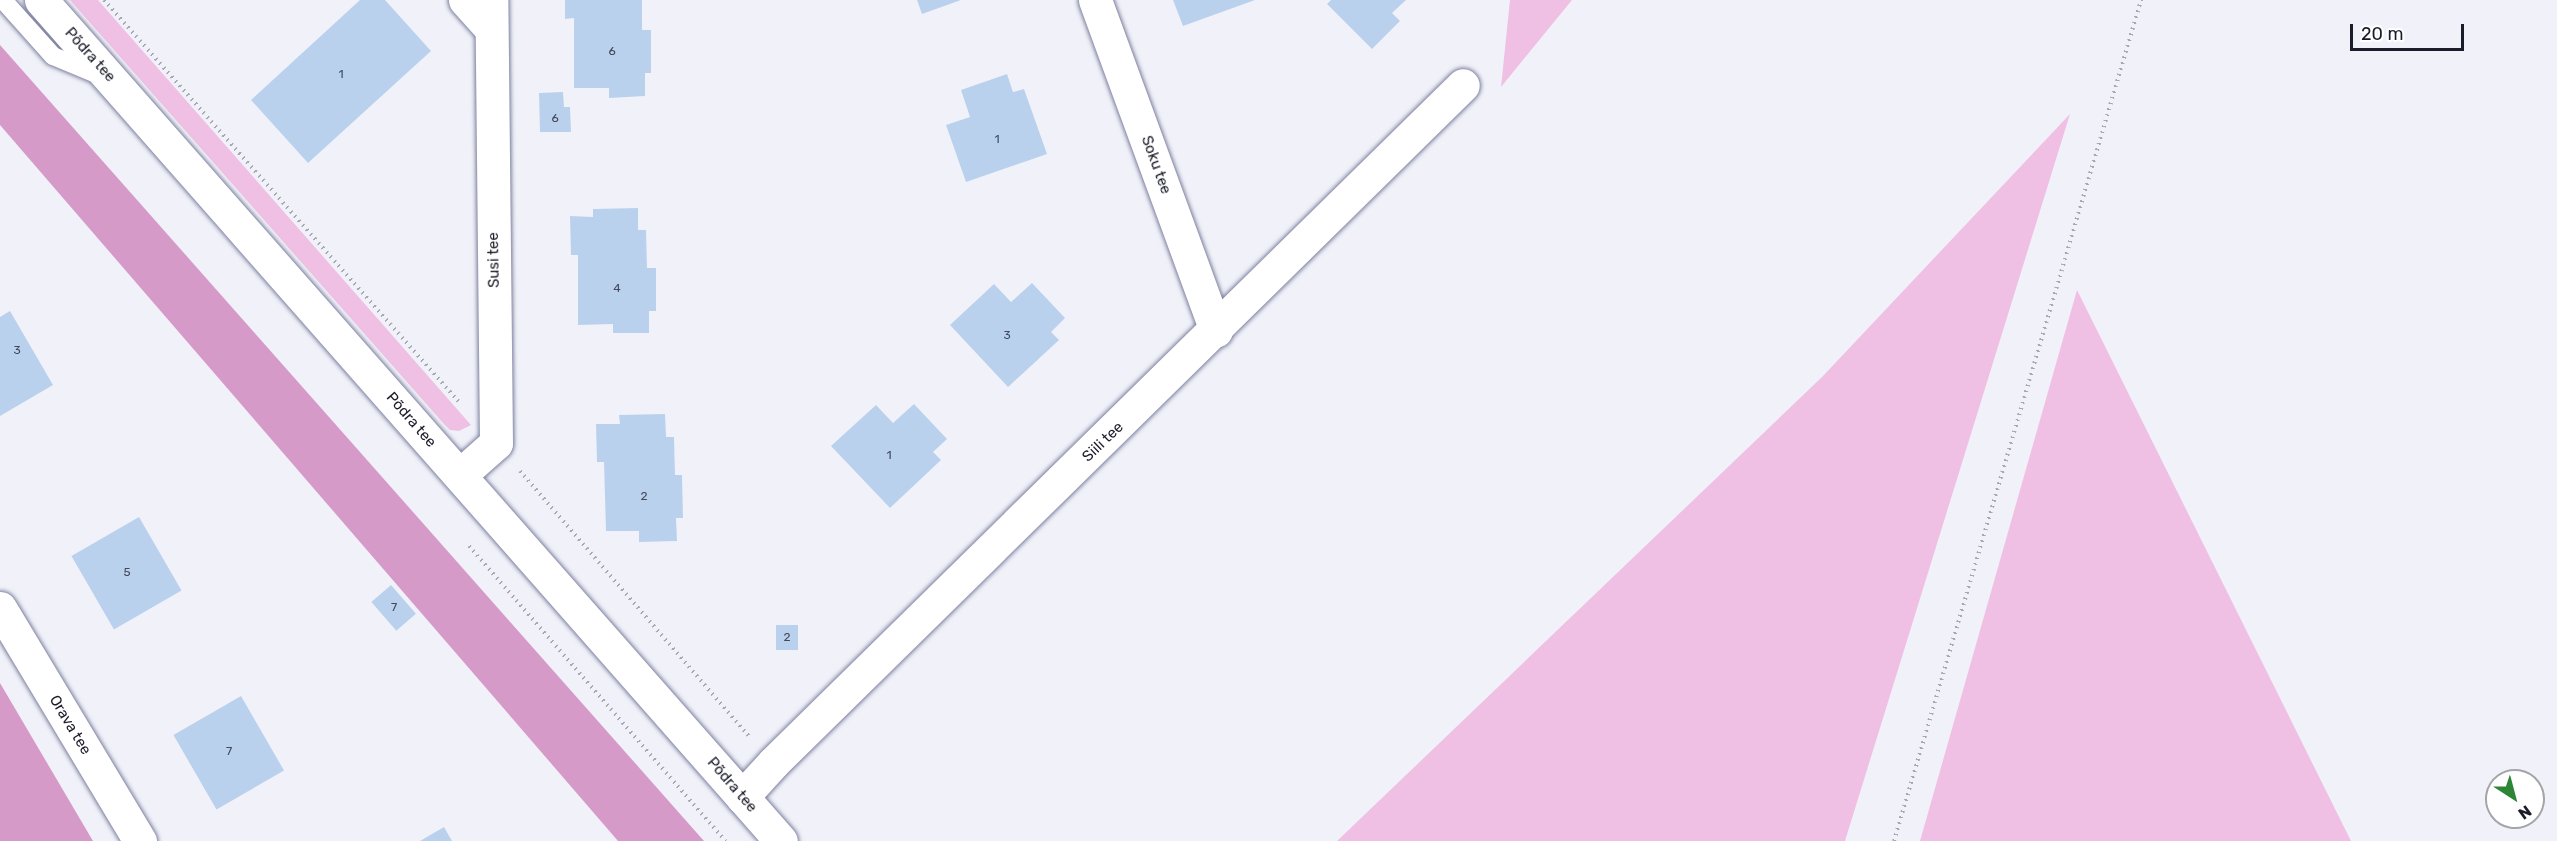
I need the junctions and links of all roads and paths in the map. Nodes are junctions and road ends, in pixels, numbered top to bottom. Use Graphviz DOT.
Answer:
graph roads {
  1 [pos="3,0"];
  2 [pos="41,0"];
  3 [pos="104,0"];
  4 [pos="465,0"];
  5 [pos="1095,0"];
  6 [pos="2141,0"];
  7 [pos="491,15"];
  8 [pos="113,81"];
  9 [pos="1463,86"];
  10 [pos="1216,331"];
  11 [pos="496,443"];
  12 [pos="460,475"];
  13 [pos="0,608"];
  14 [pos="773,763"];
  15 [pos="742,797"];
  16 [pos="140,841"];
  17 [pos="781,841"];
  18 [pos="1894,841"];
  1 -- 8 [label="lane"];
  2 -- 8 [label="street, Põdra tee"];
  3 -- 11 [label="path"];
  4 -- 7 [label="street, Susi tee"];
  5 -- 10 [label="street, Soku tee"];
  6 -- 18 [label="path"];
  7 -- 11 [label="street, Susi tee"];
  8 -- 12 [label="street, Põdra tee"];
  9 -- 10 [label="street, Siili tee"];
  10 -- 14 [label="street, Siili tee"];
  11 -- 12 [label="street"];
  11 -- 14 [label="path"];
  12 -- 15 [label="street, Põdra tee"];
  13 -- 16 [label="street, Orava tee"];
  14 -- 15 [label="street, Siili tee"];
  15 -- 17 [label="street, Põdra tee"];
}
